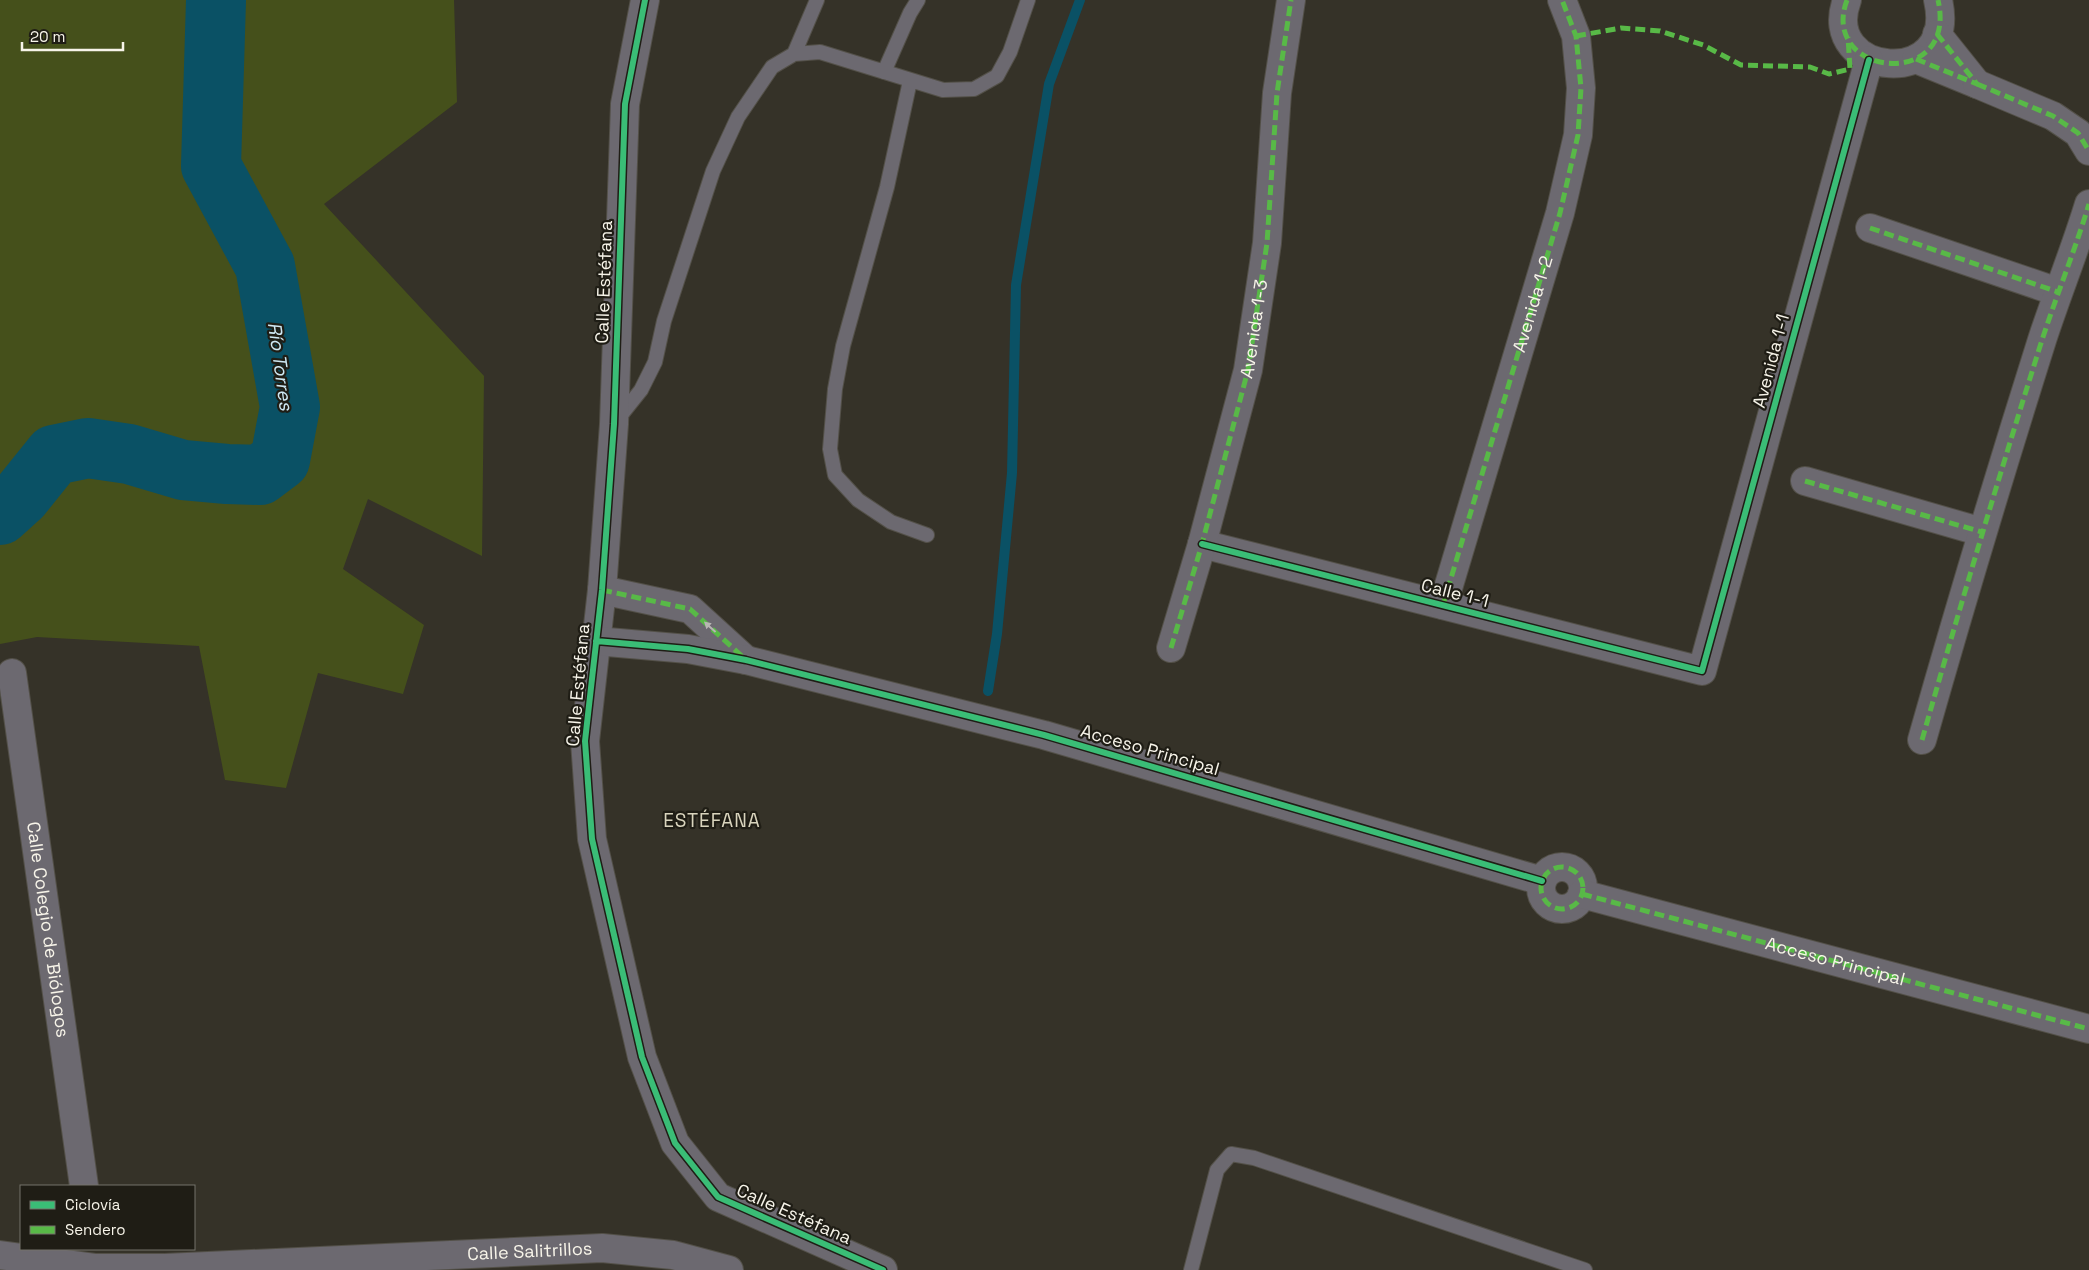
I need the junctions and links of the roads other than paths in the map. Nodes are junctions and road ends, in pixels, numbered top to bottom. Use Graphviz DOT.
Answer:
graph roads {
  1 [pos="645,0"];
  2 [pos="817,0"];
  3 [pos="918,0"];
  4 [pos="1028,0"];
  5 [pos="1291,0"];
  6 [pos="1562,0"];
  7 [pos="1847,0"];
  8 [pos="1938,0"];
  9 [pos="1938,34"];
  10 [pos="794,54"];
  11 [pos="1916,59"];
  12 [pos="1869,60"];
  13 [pos="884,72"];
  14 [pos="910,81"];
  15 [pos="1977,84"];
  16 [pos="2089,151"];
  17 [pos="2089,204"];
  18 [pos="1870,228"];
  19 [pos="2058,292"];
  20 [pos="614,424"];
  21 [pos="1805,481"];
  22 [pos="1982,532"];
  23 [pos="927,535"];
  24 [pos="1202,544"];
  25 [pos="602,590"];
  26 [pos="1443,606"];
  27 [pos="596,641"];
  28 [pos="1170,648"];
  29 [pos="746,660"];
  30 [pos="1702,671"];
  31 [pos="12,673"];
  32 [pos="1922,740"];
  33 [pos="2089,1029"];
  34 [pos="84,1185"];
  35 [pos="0,1255"];
  36 [pos="95,1258"];
  37 [pos="300,1266"];
  38 [pos="729,1270"];
  39 [pos="883,1270"];
  40 [pos="1191,1270"];
  41 [pos="1586,1270"];
  1 -- 20 [label="street, Calle Estéfana"];
  2 -- 10 [label="lane"];
  3 -- 13 [label="lane"];
  4 -- 14 [label="lane"];
  5 -- 24 [label="street, Avenida 1-3"];
  6 -- 26 [label="street, Avenida 1-2"];
  7 -- 12 [label="street"];
  8 -- 9 [label="street"];
  9 -- 11 [label="street"];
  9 -- 15 [label="street"];
  10 -- 13 [label="lane"];
  10 -- 20 [label="lane"];
  11 -- 12 [label="street"];
  11 -- 15 [label="street"];
  12 -- 30 [label="street, Avenida 1-1"];
  13 -- 14 [label="lane"];
  14 -- 23 [label="lane"];
  15 -- 16 [label="street"];
  17 -- 19 [label="street"];
  18 -- 19 [label="street"];
  19 -- 22 [label="street"];
  20 -- 25 [label="street, Calle Estéfana"];
  21 -- 22 [label="street"];
  22 -- 32 [label="street"];
  24 -- 26 [label="street, Calle 1-1"];
  24 -- 28 [label="street, Avenida 1-3"];
  25 -- 27 [label="street, Calle Estéfana"];
  29 -- 25 [label="street, one-way"];
  26 -- 30 [label="street, Calle 1-1"];
  27 -- 29 [label="street, Acceso Principal"];
  27 -- 39 [label="street, Calle Estéfana"];
  29 -- 33 [label="street, Acceso Principal"];
  31 -- 34 [label="street, Calle Colegio de Biólogos"];
  35 -- 36 [label="street, Calle Salitrillos"];
  36 -- 37 [label="street, Calle Salitrillos"];
  37 -- 38 [label="street, Calle Salitrillos"];
  40 -- 41 [label="lane"];
}
